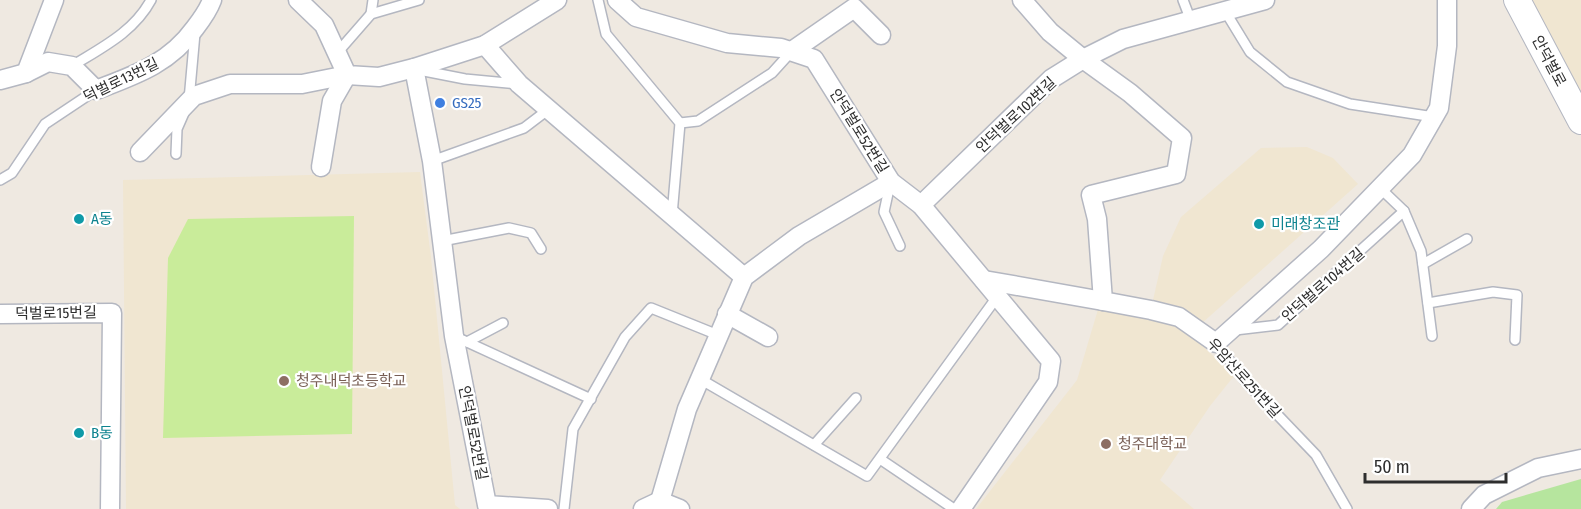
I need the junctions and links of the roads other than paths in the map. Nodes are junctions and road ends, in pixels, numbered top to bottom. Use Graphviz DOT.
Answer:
graph roads {
  1 [pos="54,0"];
  2 [pos="151,0"];
  3 [pos="212,0"];
  4 [pos="298,0"];
  5 [pos="373,0"];
  6 [pos="419,0"];
  7 [pos="557,0"];
  8 [pos="598,0"];
  9 [pos="617,0"];
  10 [pos="1023,0"];
  11 [pos="1183,0"];
  12 [pos="1265,0"];
  13 [pos="1447,0"];
  14 [pos="1517,0"];
  15 [pos="849,4"];
  16 [pos="1225,11"];
  17 [pos="371,14"];
  18 [pos="1191,21"];
  19 [pos="195,28"];
  20 [pos="881,35"];
  21 [pos="485,45"];
  22 [pos="792,51"];
  23 [pos="337,53"];
  24 [pos="1083,59"];
  25 [pos="72,66"];
  26 [pos="414,68"];
  27 [pos="26,73"];
  28 [pos="347,75"];
  29 [pos="0,80"];
  30 [pos="519,84"];
  31 [pos="96,90"];
  32 [pos="189,101"];
  33 [pos="549,109"];
  34 [pos="1434,117"];
  35 [pos="1581,121"];
  36 [pos="680,123"];
  37 [pos="140,152"];
  38 [pos="176,154"];
  39 [pos="432,161"];
  40 [pos="321,167"];
  41 [pos="0,180"];
  42 [pos="891,182"];
  43 [pos="1380,188"];
  44 [pos="921,205"];
  45 [pos="1404,211"];
  46 [pos="672,215"];
  47 [pos="1467,239"];
  48 [pos="442,241"];
  49 [pos="900,246"];
  50 [pos="541,249"];
  51 [pos="1423,264"];
  52 [pos="744,277"];
  53 [pos="984,280"];
  54 [pos="998,297"];
  55 [pos="1103,301"];
  56 [pos="1428,303"];
  57 [pos="0,314"];
  58 [pos="727,314"];
  59 [pos="503,323"];
  60 [pos="718,335"];
  61 [pos="1432,336"];
  62 [pos="768,337"];
  63 [pos="1223,337"];
  64 [pos="460,339"];
  65 [pos="1515,340"];
  66 [pos="700,379"];
  67 [pos="856,398"];
  68 [pos="591,399"];
  69 [pos="814,445"];
  70 [pos="880,459"];
  71 [pos="1581,459"];
  72 [pos="660,501"];
  73 [pos="486,507"];
  74 [pos="110,509"];
  75 [pos="548,509"];
  76 [pos="564,509"];
  77 [pos="643,509"];
  78 [pos="680,509"];
  79 [pos="954,509"];
  80 [pos="961,509"];
  81 [pos="1347,509"];
  82 [pos="1471,509"];
  1 -- 27 [label="street"];
  2 -- 25 [label="lane"];
  3 -- 19 [label="street, 덕벌로13번길"];
  4 -- 23 [label="street"];
  5 -- 17 [label="lane"];
  6 -- 17 [label="lane"];
  7 -- 21 [label="street"];
  8 -- 36 [label="lane"];
  9 -- 22 [label="street, 안덕벌로52번길"];
  10 -- 24 [label="street"];
  11 -- 18 [label="lane"];
  12 -- 16 [label="street, 안덕벌로102번길"];
  13 -- 34 [label="street, 안덕벌로104번길"];
  14 -- 35 [label="street, 안덕벌로"];
  15 -- 20 [label="street"];
  15 -- 22 [label="street"];
  16 -- 18 [label="street, 안덕벌로102번길"];
  16 -- 34 [label="lane"];
  17 -- 23 [label="lane"];
  18 -- 24 [label="street, 안덕벌로102번길"];
  19 -- 31 [label="street, 덕벌로13번길"];
  19 -- 32 [label="lane"];
  21 -- 26 [label="street"];
  21 -- 30 [label="street"];
  22 -- 36 [label="lane"];
  22 -- 42 [label="street, 안덕벌로52번길"];
  23 -- 28 [label="street"];
  24 -- 44 [label="street, 안덕벌로102번길"];
  24 -- 55 [label="street"];
  25 -- 27 [label="street"];
  25 -- 31 [label="street"];
  26 -- 28 [label="street"];
  26 -- 30 [label="lane"];
  26 -- 39 [label="street, 안덕벌로52번길"];
  27 -- 29 [label="street"];
  28 -- 32 [label="street"];
  28 -- 40 [label="street"];
  30 -- 33 [label="street"];
  31 -- 41 [label="lane, 덕벌로13번길"];
  32 -- 37 [label="street"];
  32 -- 38 [label="lane"];
  33 -- 39 [label="lane"];
  33 -- 46 [label="street"];
  34 -- 43 [label="street, 안덕벌로104번길"];
  36 -- 46 [label="lane"];
  39 -- 48 [label="street, 안덕벌로52번길"];
  42 -- 44 [label="street, 안덕벌로52번길"];
  42 -- 49 [label="lane"];
  42 -- 52 [label="street"];
  43 -- 45 [label="lane"];
  43 -- 63 [label="street, 안덕벌로104번길"];
  44 -- 53 [label="street, 안덕벌로52번길"];
  45 -- 51 [label="lane"];
  45 -- 63 [label="lane, 안덕벌로104번길"];
  46 -- 52 [label="street"];
  47 -- 51 [label="lane"];
  48 -- 50 [label="lane"];
  48 -- 64 [label="street, 안덕벌로52번길"];
  51 -- 56 [label="lane"];
  52 -- 58 [label="street"];
  53 -- 54 [label="street, 안덕벌로52번길"];
  53 -- 55 [label="street, 우암산로251번길"];
  54 -- 70 [label="lane"];
  54 -- 80 [label="street, 안덕벌로52번길"];
  55 -- 63 [label="street, 우암산로251번길"];
  56 -- 61 [label="lane"];
  56 -- 65 [label="lane"];
  57 -- 74 [label="street, 덕벌로15번길"];
  58 -- 60 [label="street"];
  58 -- 62 [label="street"];
  59 -- 64 [label="lane"];
  60 -- 66 [label="street"];
  60 -- 68 [label="lane"];
  63 -- 81 [label="lane, 우암산로251번길"];
  64 -- 68 [label="lane"];
  64 -- 73 [label="street, 안덕벌로52번길"];
  66 -- 69 [label="lane"];
  66 -- 72 [label="street"];
  67 -- 69 [label="lane"];
  68 -- 76 [label="lane"];
  69 -- 70 [label="lane"];
  70 -- 79 [label="lane"];
  71 -- 82 [label="street"];
  72 -- 77 [label="street"];
  72 -- 78 [label="street"];
  73 -- 75 [label="street, 안덕벌로52번길"];
}
